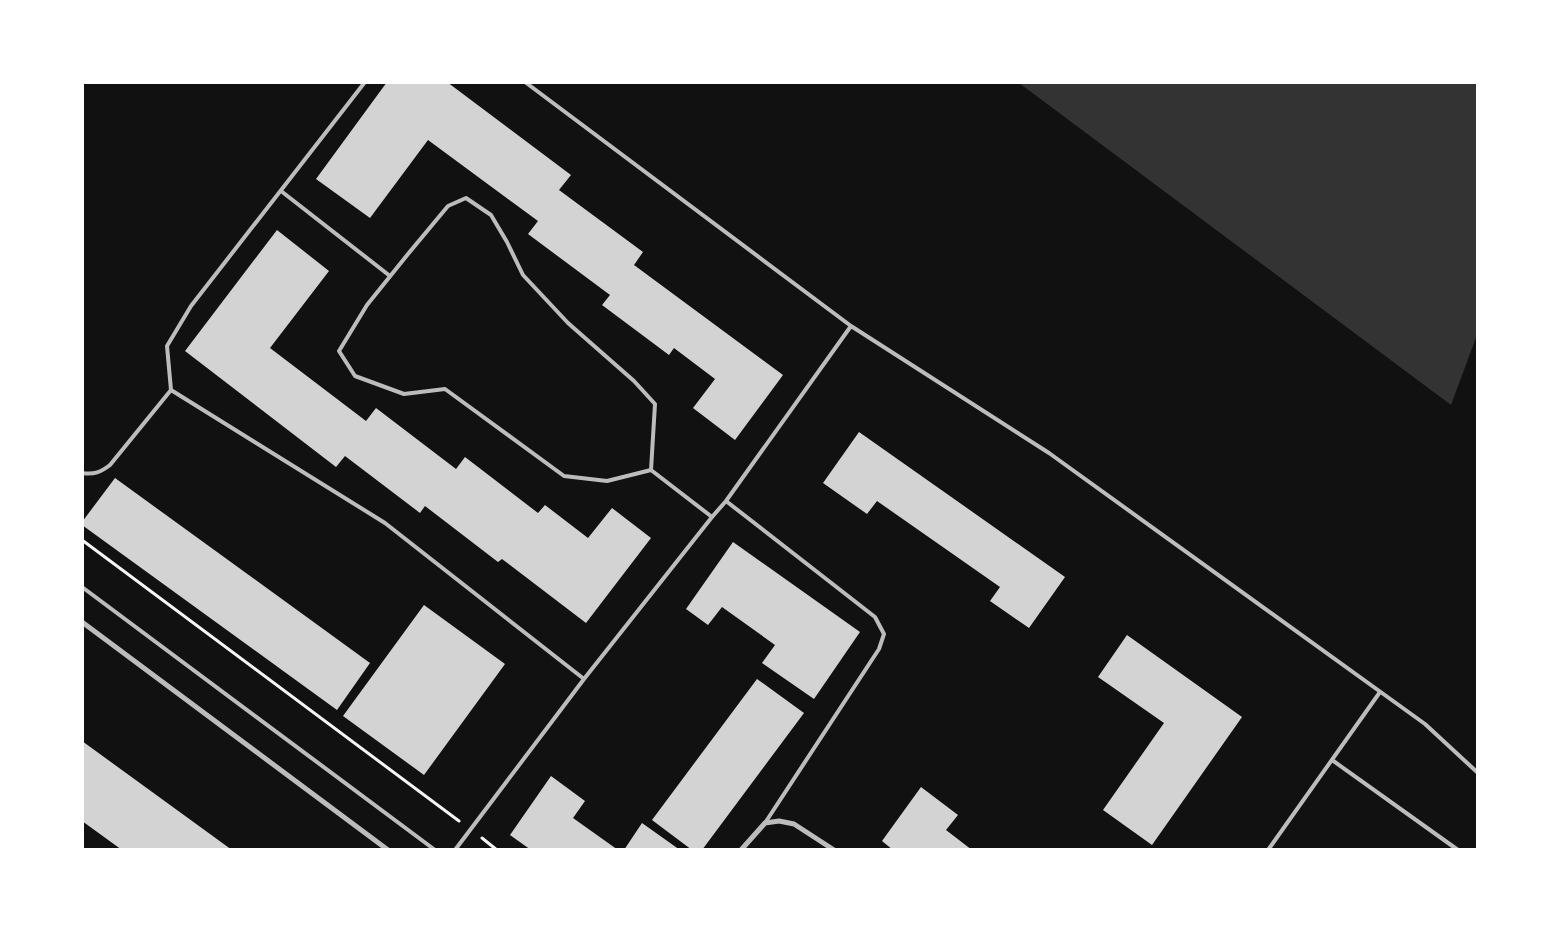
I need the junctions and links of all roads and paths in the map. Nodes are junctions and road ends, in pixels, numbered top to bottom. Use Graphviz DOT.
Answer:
graph roads {
  1 [pos="365,82"];
  2 [pos="526,82"];
  3 [pos="281,191"];
  4 [pos="390,276"];
  5 [pos="851,326"];
  6 [pos="171,390"];
  7 [pos="650,470"];
  8 [pos="82,473"];
  9 [pos="726,501"];
  10 [pos="712,517"];
  11 [pos="82,540"];
  12 [pos="82,588"];
  13 [pos="82,622"];
  14 [pos="584,679"];
  15 [pos="1380,692"];
  16 [pos="1332,760"];
  17 [pos="1478,773"];
  18 [pos="764,823"];
  19 [pos="470,830"];
  20 [pos="388,850"];
  21 [pos="435,850"];
  22 [pos="455,850"];
  23 [pos="497,850"];
  24 [pos="741,850"];
  25 [pos="834,850"];
  26 [pos="1268,850"];
  27 [pos="1458,850"];
  1 -- 3 [label="lane"];
  2 -- 5 [label="lane"];
  3 -- 4 [label="lane"];
  3 -- 6 [label="lane"];
  4 -- 7 [label="lane"];
  4 -- 7 [label="lane"];
  5 -- 9 [label="lane"];
  5 -- 15 [label="lane"];
  6 -- 8 [label="lane"];
  6 -- 14 [label="lane"];
  7 -- 10 [label="lane"];
  9 -- 10 [label="lane"];
  9 -- 18 [label="lane"];
  10 -- 14 [label="lane"];
  11 -- 19 [label="path"];
  12 -- 21 [label="lane"];
  13 -- 20 [label="street"];
  14 -- 19 [label="lane"];
  15 -- 16 [label="lane"];
  15 -- 17 [label="lane"];
  16 -- 26 [label="lane"];
  16 -- 27 [label="lane"];
  18 -- 24 [label="street"];
  18 -- 25 [label="street"];
  19 -- 22 [label="lane"];
  19 -- 23 [label="path"];
}
